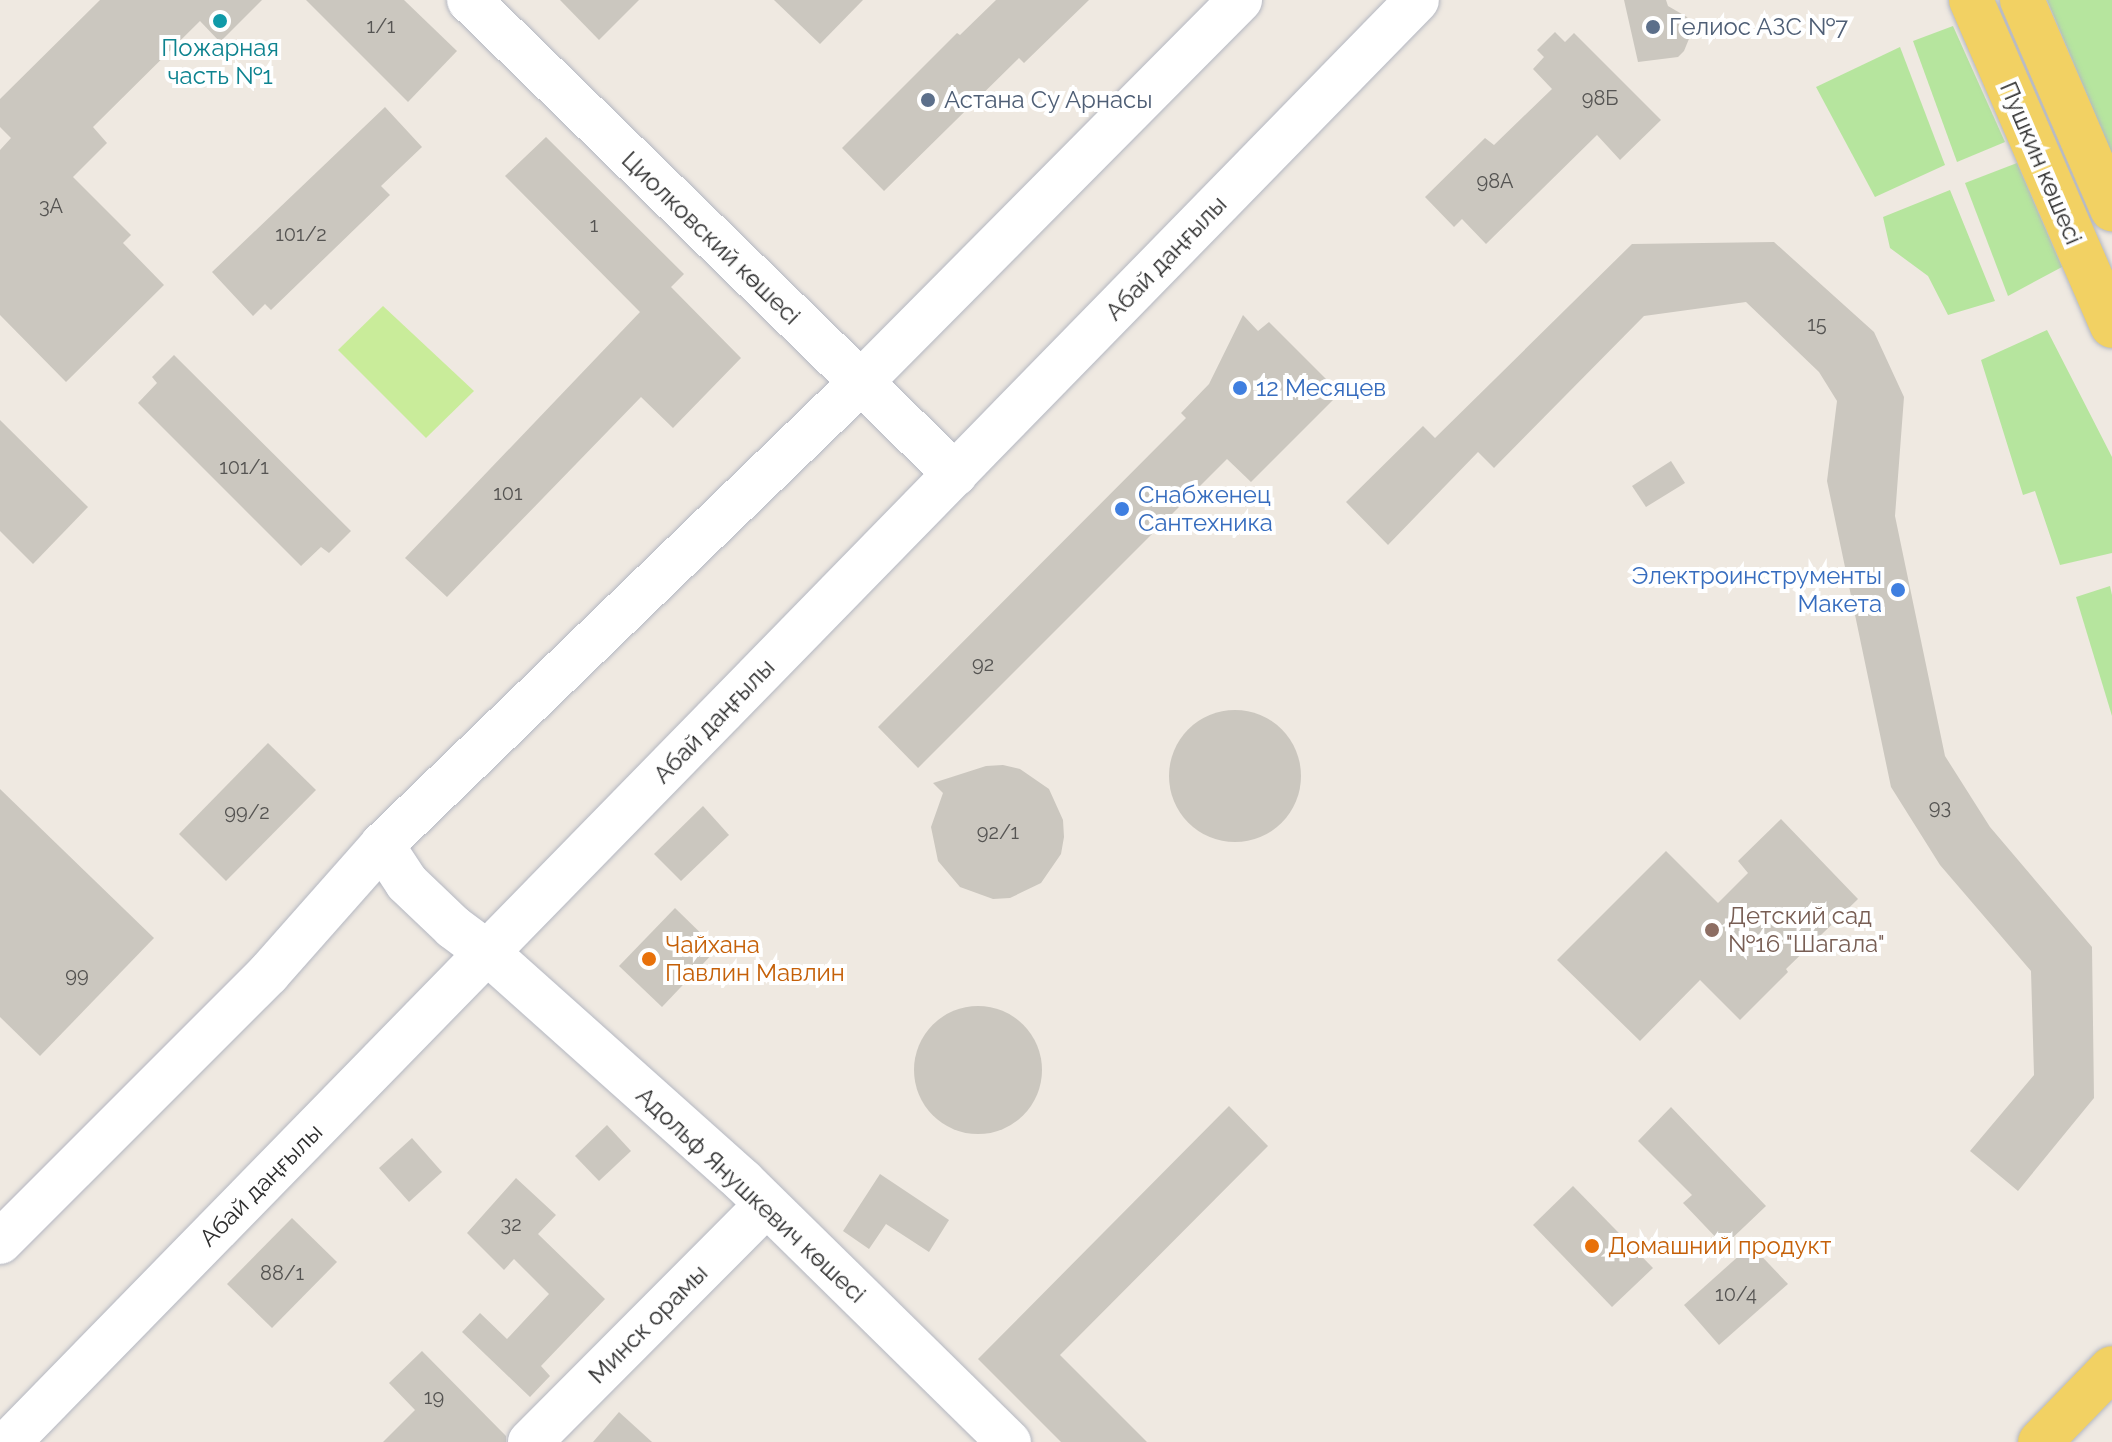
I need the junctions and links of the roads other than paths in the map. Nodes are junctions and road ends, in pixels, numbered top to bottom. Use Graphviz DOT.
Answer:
graph roads {
  1 [pos="469,0"];
  2 [pos="1240,0"];
  3 [pos="1417,0"];
  4 [pos="1971,0"];
  5 [pos="2022,0"];
  6 [pos="2112,209"];
  7 [pos="2112,326"];
  8 [pos="859,384"];
  9 [pos="955,474"];
  10 [pos="382,845"];
  11 [pos="488,953"];
  12 [pos="766,1205"];
  13 [pos="0,1242"];
  14 [pos="2112,1368"];
  15 [pos="9,1442"];
  16 [pos="530,1442"];
  17 [pos="1009,1442"];
  18 [pos="2040,1442"];
  1 -- 8 [label="street, Циолковский көшесі"];
  2 -- 8 [label="street"];
  3 -- 9 [label="street, Абай даңғылы"];
  4 -- 7 [label="main road, Пушкин көшесі"];
  5 -- 6 [label="main road, Пушкин көшесі"];
  8 -- 9 [label="street, Циолковский көшесі"];
  8 -- 10 [label="street"];
  9 -- 11 [label="street, Абай даңғылы"];
  10 -- 11 [label="street, Адольф Янушкевич көшесі"];
  10 -- 13 [label="street"];
  11 -- 12 [label="street, Адольф Янушкевич көшесі"];
  11 -- 15 [label="street, Абай даңғылы"];
  12 -- 16 [label="street, Минск орамы"];
  12 -- 17 [label="street, Адольф Янушкевич көшесі"];
  14 -- 18 [label="main road"];
}
